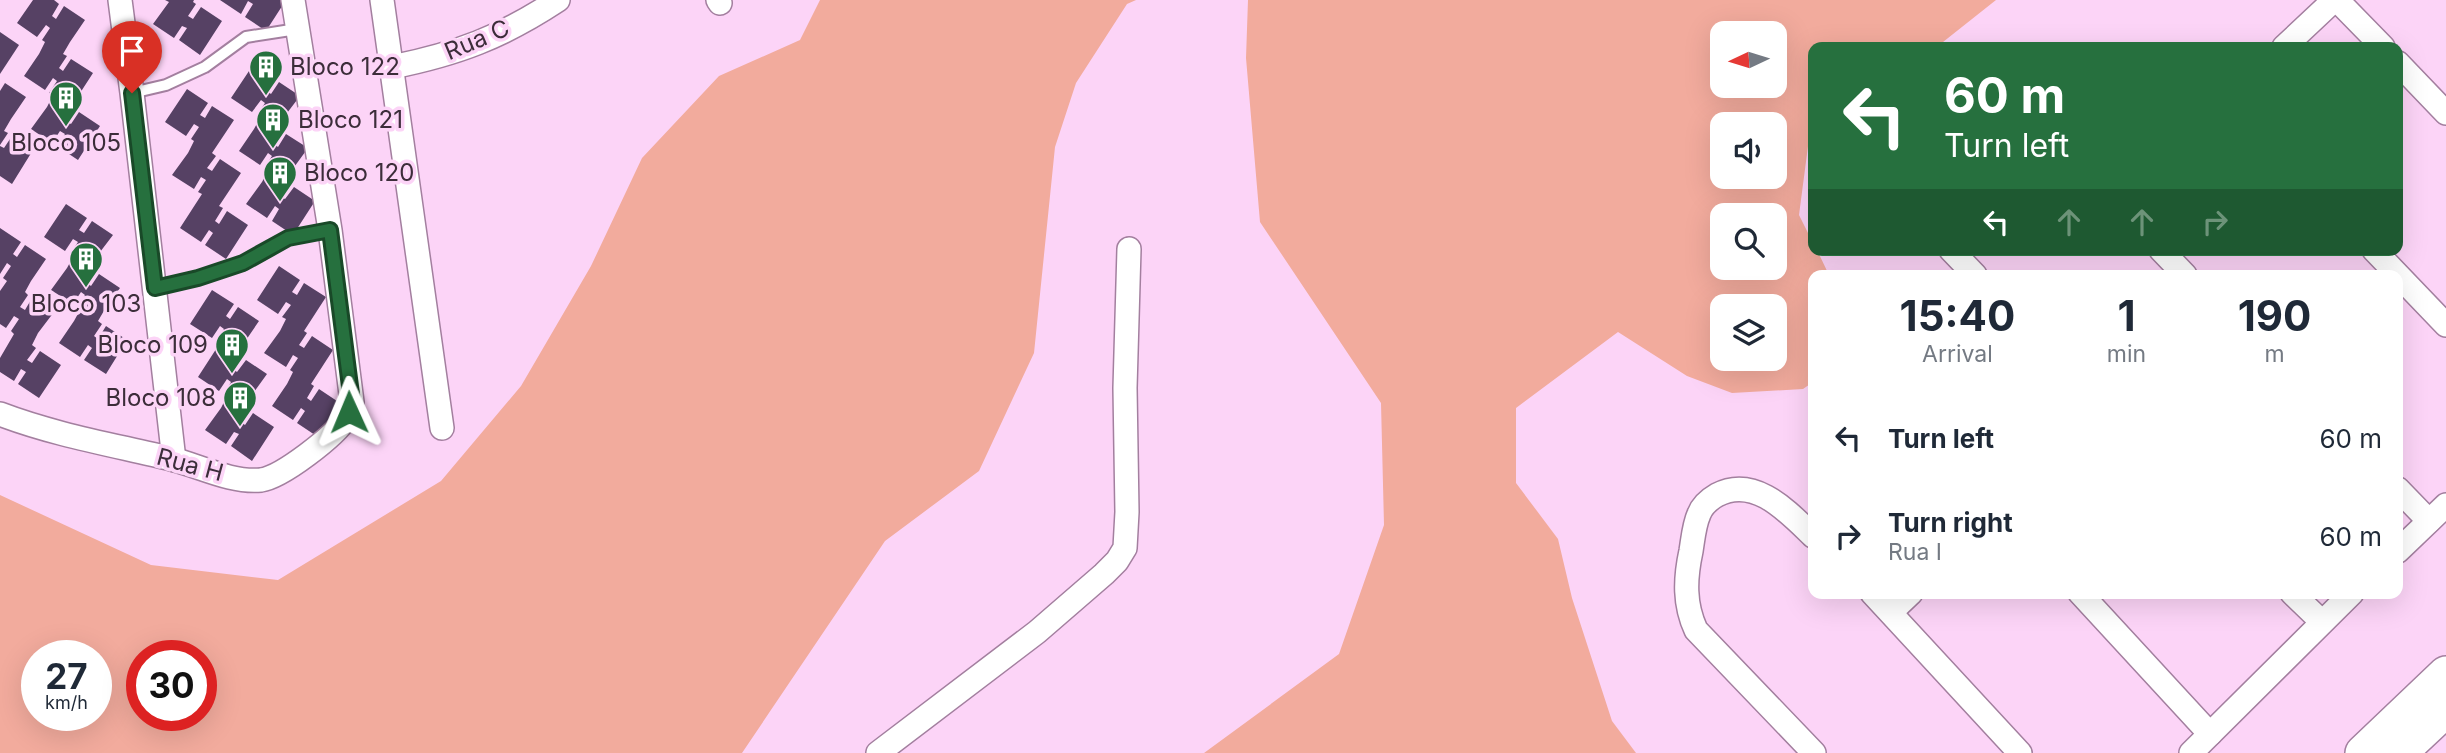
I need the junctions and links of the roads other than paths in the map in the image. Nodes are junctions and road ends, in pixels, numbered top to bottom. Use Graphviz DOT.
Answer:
graph roads {
  1 [pos="120,0"];
  2 [pos="293,0"];
  3 [pos="382,0"];
  4 [pos="2336,0"];
  5 [pos="547,3"];
  6 [pos="297,29"];
  7 [pos="2290,42"];
  8 [pos="2378,42"];
  9 [pos="392,67"];
  10 [pos="2403,67"];
  11 [pos="132,93"];
  12 [pos="2446,113"];
  13 [pos="330,230"];
  14 [pos="1129,249"];
  15 [pos="1957,256"];
  16 [pos="2167,256"];
  17 [pos="2380,256"];
  18 [pos="1970,270"];
  19 [pos="2180,270"];
  20 [pos="2393,270"];
  21 [pos="2403,280"];
  22 [pos="155,288"];
  23 [pos="2446,325"];
  24 [pos="0,414"];
  25 [pos="442,428"];
  26 [pos="174,460"];
  27 [pos="2403,494"];
  28 [pos="2446,505"];
  29 [pos="2429,521"];
  30 [pos="1808,532"];
  31 [pos="2403,546"];
  32 [pos="1878,599"];
  33 [pos="1905,599"];
  34 [pos="2086,599"];
  35 [pos="2298,599"];
  36 [pos="2346,599"];
  37 [pos="1891,612"];
  38 [pos="2322,622"];
  39 [pos="2439,692"];
  40 [pos="2210,734"];
  41 [pos="878,753"];
  42 [pos="1814,753"];
  43 [pos="2020,753"];
  44 [pos="2191,753"];
  45 [pos="2363,753"];
  46 [pos="2399,753"];
  1 -- 11 [label="street"];
  2 -- 6 [label="street"];
  3 -- 9 [label="street"];
  4 -- 7 [label="street"];
  4 -- 8 [label="street"];
  5 -- 9 [label="street, Rua C"];
  6 -- 11 [label="lane"];
  6 -- 13 [label="street"];
  9 -- 25 [label="street"];
  10 -- 12 [label="street"];
  11 -- 22 [label="street"];
  13 -- 22 [label="lane"];
  13 -- 26 [label="street, Rua H"];
  14 -- 41 [label="street"];
  15 -- 18 [label="street"];
  16 -- 19 [label="street"];
  17 -- 20 [label="street"];
  21 -- 23 [label="street"];
  22 -- 26 [label="street"];
  24 -- 26 [label="street, Rua H"];
  27 -- 29 [label="street"];
  28 -- 29 [label="street"];
  29 -- 31 [label="street"];
  30 -- 42 [label="street"];
  32 -- 37 [label="street"];
  33 -- 37 [label="street"];
  34 -- 40 [label="street"];
  35 -- 38 [label="street"];
  36 -- 38 [label="street"];
  37 -- 43 [label="street"];
  38 -- 40 [label="street"];
  39 -- 45 [label="main road"];
  39 -- 46 [label="main road"];
  40 -- 44 [label="street"];
}
